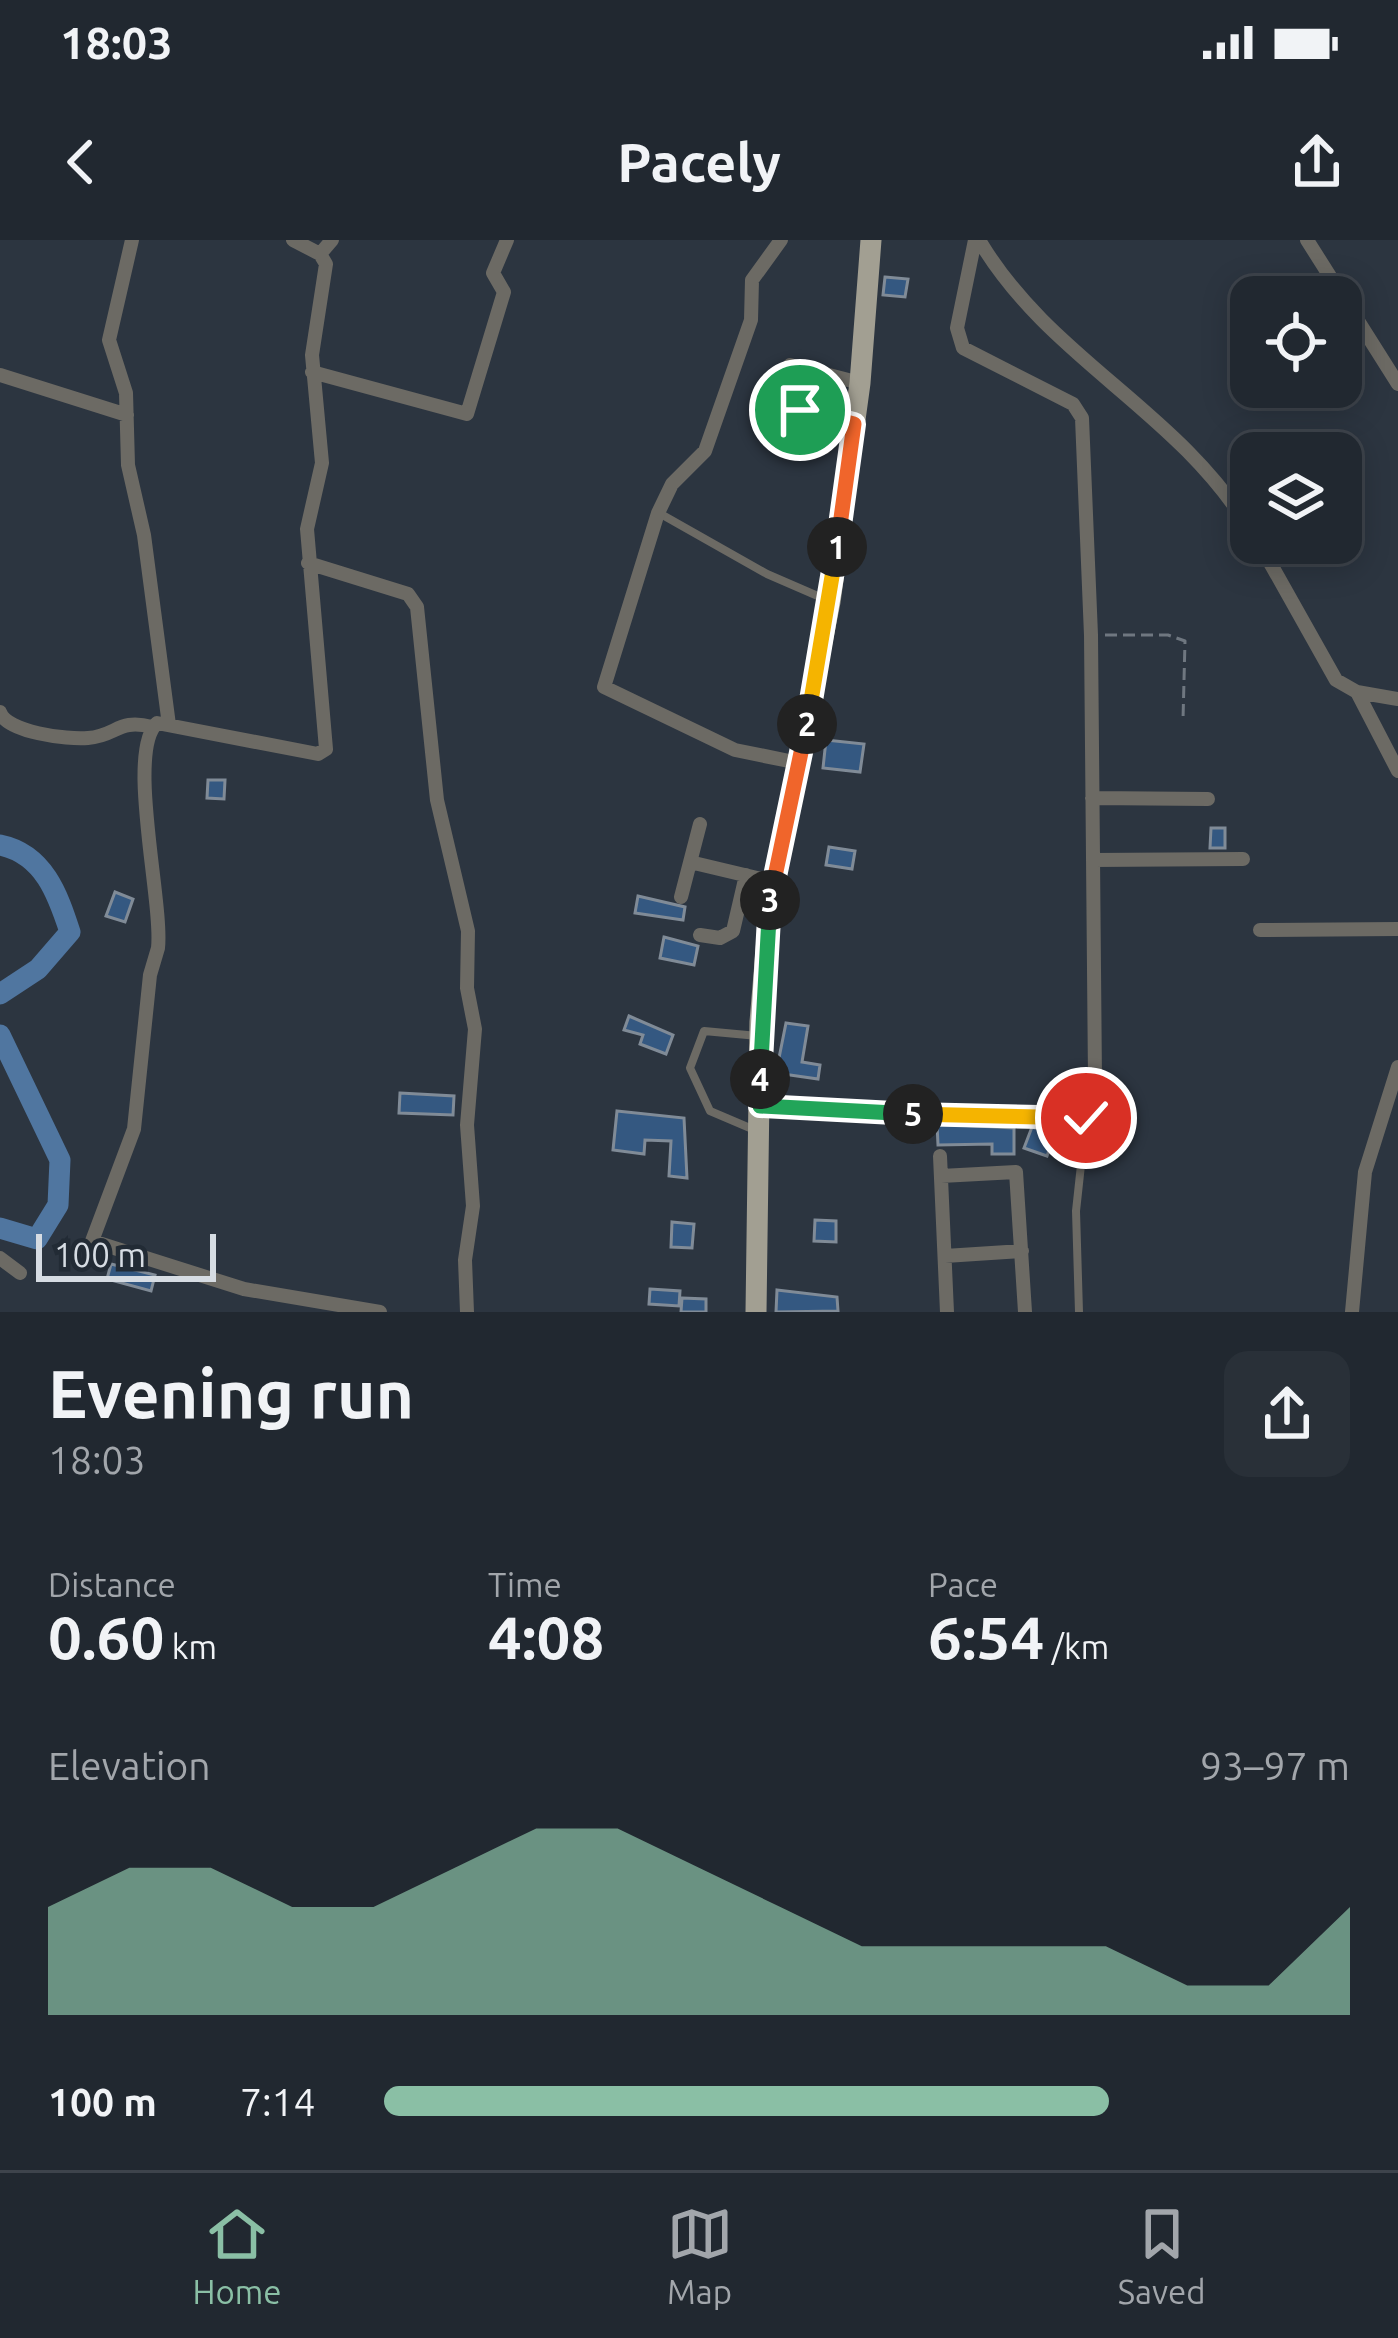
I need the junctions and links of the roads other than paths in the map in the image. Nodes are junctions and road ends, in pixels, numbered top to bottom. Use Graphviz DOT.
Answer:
graph roads {
  1 [pos="132,240"];
  2 [pos="293,240"];
  3 [pos="332,240"];
  4 [pos="507,240"];
  5 [pos="781,240"];
  6 [pos="871,240"];
  7 [pos="977,240"];
  8 [pos="1307,240"];
  9 [pos="320,254"];
  10 [pos="790,365"];
  11 [pos="312,372"];
  12 [pos="0,375"];
  13 [pos="860,383"];
  14 [pos="1398,383"];
  15 [pos="127,415"];
  16 [pos="854,424"];
  17 [pos="825,447"];
  18 [pos="1230,496"];
  19 [pos="658,512"];
  20 [pos="308,563"];
  21 [pos="1270,564"];
  22 [pos="830,602"];
  23 [pos="1357,692"];
  24 [pos="1398,699"];
  25 [pos="0,712"];
  26 [pos="169,725"];
  27 [pos="152,727"];
  28 [pos="800,763"];
  29 [pos="1398,771"];
  30 [pos="1092,798"];
  31 [pos="1208,799"];
  32 [pos="700,824"];
  33 [pos="1243,859"];
  34 [pos="1093,860"];
  35 [pos="694,862"];
  36 [pos="746,875"];
  37 [pos="774,882"];
  38 [pos="681,897"];
  39 [pos="1398,929"];
  40 [pos="1259,930"];
  41 [pos="700,935"];
  42 [pos="760,1036"];
  43 [pos="1398,1066"];
  44 [pos="760,1106"];
  45 [pos="1086,1118"];
  46 [pos="758,1131"];
  47 [pos="940,1156"];
  48 [pos="941,1176"];
  49 [pos="1022,1251"];
  50 [pos="944,1256"];
  51 [pos="0,1258"];
  52 [pos="20,1273"];
  53 [pos="380,1312"];
  54 [pos="467,1312"];
  55 [pos="756,1312"];
  56 [pos="947,1312"];
  57 [pos="1025,1312"];
  58 [pos="1079,1312"];
  59 [pos="1352,1312"];
  1 -- 15 [label="street"];
  2 -- 9 [label="street"];
  3 -- 9 [label="street"];
  4 -- 11 [label="street"];
  5 -- 19 [label="street"];
  6 -- 13 [label="main road"];
  7 -- 18 [label="street"];
  7 -- 30 [label="street"];
  8 -- 14 [label="street"];
  9 -- 11 [label="street"];
  10 -- 13 [label="street"];
  11 -- 20 [label="street"];
  12 -- 15 [label="street"];
  13 -- 16 [label="main road"];
  15 -- 26 [label="street"];
  16 -- 17 [label="street"];
  16 -- 22 [label="main road"];
  19 -- 22 [label="lane"];
  19 -- 28 [label="street"];
  20 -- 26 [label="street"];
  20 -- 54 [label="street"];
  21 -- 23 [label="street"];
  22 -- 28 [label="main road"];
  23 -- 24 [label="street"];
  23 -- 29 [label="street"];
  25 -- 27 [label="street"];
  26 -- 27 [label="street"];
  27 -- 53 [label="street"];
  28 -- 37 [label="main road"];
  30 -- 31 [label="street"];
  30 -- 34 [label="street"];
  32 -- 35 [label="street"];
  33 -- 34 [label="street"];
  34 -- 45 [label="street"];
  35 -- 36 [label="street"];
  35 -- 38 [label="street"];
  36 -- 37 [label="street"];
  36 -- 41 [label="street"];
  37 -- 42 [label="main road"];
  39 -- 40 [label="street"];
  42 -- 44 [label="main road"];
  42 -- 46 [label="lane"];
  43 -- 59 [label="street"];
  44 -- 45 [label="street"];
  44 -- 46 [label="main road"];
  45 -- 58 [label="lane"];
  46 -- 55 [label="main road"];
  47 -- 48 [label="street"];
  48 -- 49 [label="street"];
  48 -- 50 [label="street"];
  49 -- 50 [label="street"];
  49 -- 57 [label="street"];
  50 -- 56 [label="street"];
  51 -- 52 [label="street"];
}
